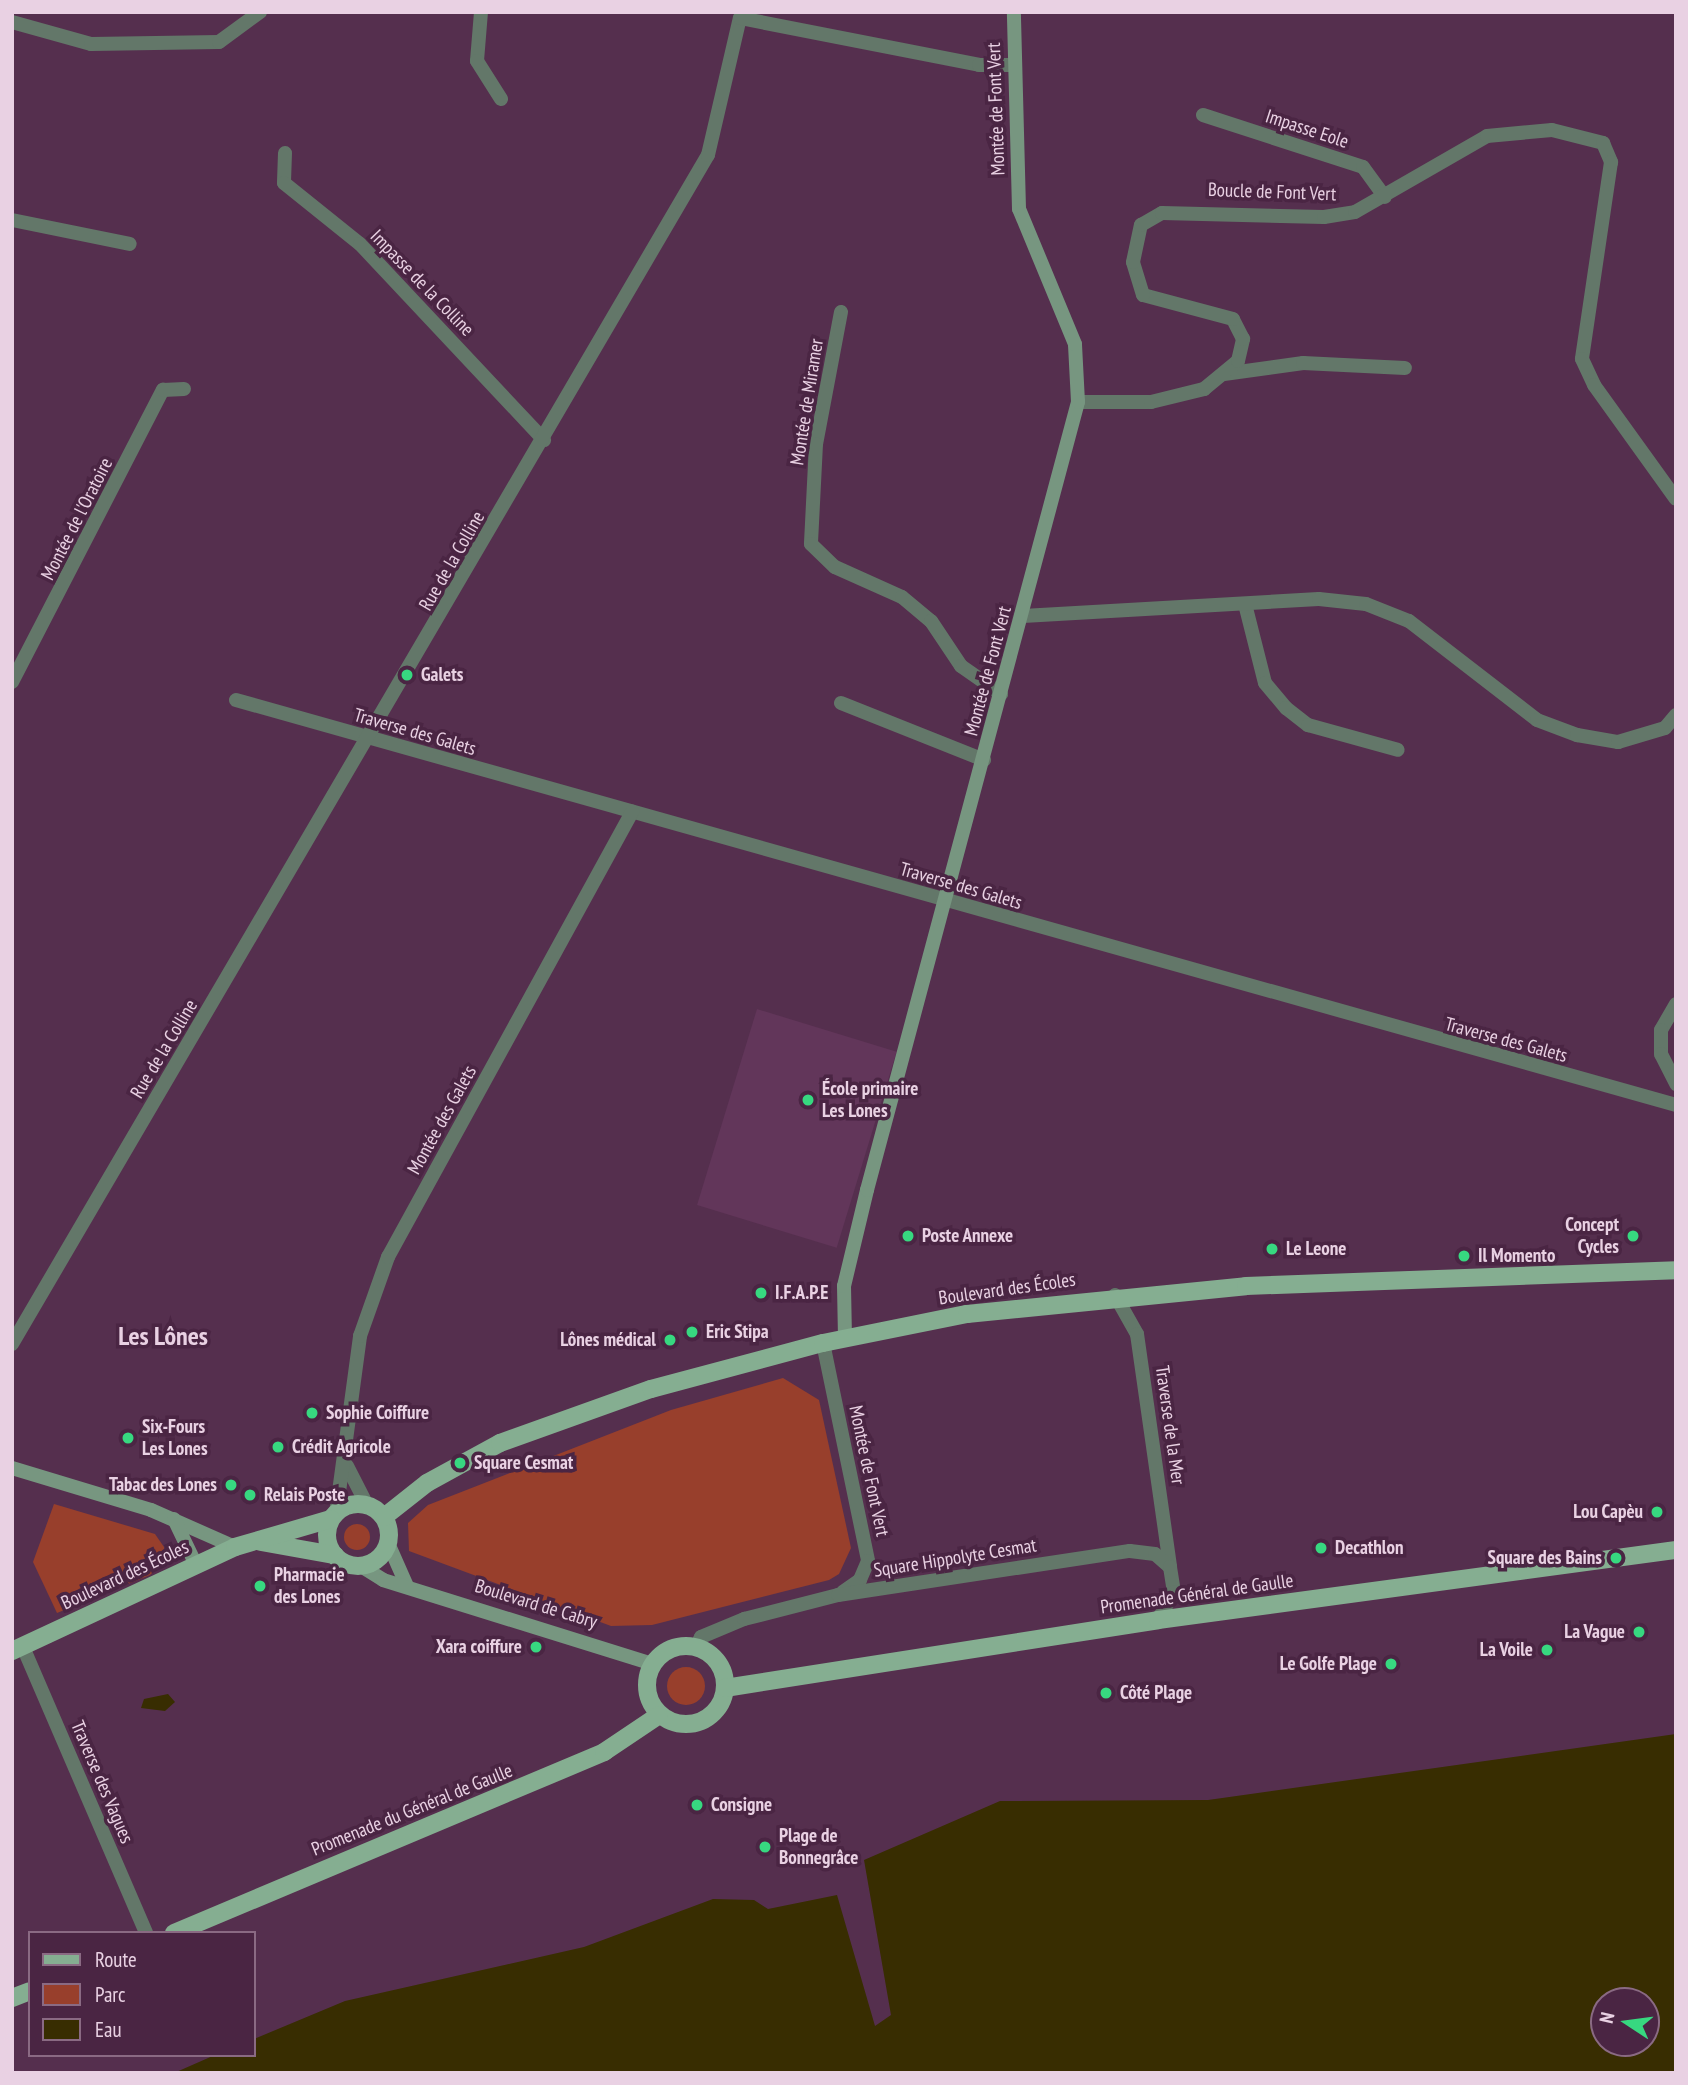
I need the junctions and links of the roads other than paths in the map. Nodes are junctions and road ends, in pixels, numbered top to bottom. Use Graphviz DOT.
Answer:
graph roads {
  1 [pos="260,12"];
  2 [pos="481,12"];
  3 [pos="1014,12"];
  4 [pos="12,22"];
  5 [pos="1013,65"];
  6 [pos="501,99"];
  7 [pos="1203,116"];
  8 [pos="285,153"];
  9 [pos="1385,197"];
  10 [pos="12,220"];
  11 [pos="130,244"];
  12 [pos="841,312"];
  13 [pos="1405,368"];
  14 [pos="1220,376"];
  15 [pos="184,389"];
  16 [pos="1078,402"];
  17 [pos="544,439"];
  18 [pos="1676,499"];
  19 [pos="1245,604"];
  20 [pos="1023,616"];
  21 [pos="12,682"];
  22 [pos="1001,694"];
  23 [pos="236,700"];
  24 [pos="841,703"];
  25 [pos="1676,715"];
  26 [pos="369,739"];
  27 [pos="1398,750"];
  28 [pos="984,760"];
  29 [pos="632,812"];
  30 [pos="947,901"];
  31 [pos="1676,1004"];
  32 [pos="1676,1084"];
  33 [pos="1676,1105"];
  34 [pos="1676,1270"];
  35 [pos="1115,1295"];
  36 [pos="845,1338"];
  37 [pos="823,1343"];
  38 [pos="12,1345"];
  39 [pos="347,1466"];
  40 [pos="12,1468"];
  41 [pos="367,1505"];
  42 [pos="334,1516"];
  43 [pos="384,1517"];
  44 [pos="174,1519"];
  45 [pos="257,1541"];
  46 [pos="388,1543"];
  47 [pos="236,1547"];
  48 [pos="1676,1550"];
  49 [pos="335,1555"];
  50 [pos="196,1565"];
  51 [pos="361,1566"];
  52 [pos="1170,1567"];
  53 [pos="407,1586"];
  54 [pos="838,1595"];
  55 [pos="1158,1620"];
  56 [pos="696,1647"];
  57 [pos="18,1649"];
  58 [pos="652,1664"];
  59 [pos="725,1688"];
  60 [pos="659,1715"];
  61 [pos="145,1931"];
  62 [pos="179,1931"];
  1 -- 4 [label="street"];
  2 -- 6 [label="street"];
  3 -- 5 [label="street, Montée de Font Vert"];
  5 -- 16 [label="street, Montée de Font Vert"];
  5 -- 17 [label="street, Rue de la Colline"];
  7 -- 9 [label="street, Impasse Eole"];
  8 -- 17 [label="street, Impasse de la Colline"];
  9 -- 14 [label="street, Boucle de Font Vert"];
  9 -- 18 [label="street, Boucle de Font Vert"];
  10 -- 11 [label="street"];
  12 -- 22 [label="street, Montée de Miramer"];
  13 -- 14 [label="street"];
  14 -- 16 [label="street"];
  15 -- 21 [label="street, Montée de l'Oratoire"];
  16 -- 20 [label="street, Montée de Font Vert"];
  17 -- 26 [label="street, Rue de la Colline"];
  19 -- 20 [label="street"];
  19 -- 25 [label="street"];
  19 -- 27 [label="street"];
  20 -- 22 [label="street, Montée de Font Vert"];
  22 -- 28 [label="street, Montée de Font Vert"];
  23 -- 26 [label="street, Traverse des Galets"];
  24 -- 28 [label="street"];
  26 -- 29 [label="street, Traverse des Galets"];
  26 -- 38 [label="street, Rue de la Colline"];
  28 -- 30 [label="street, Montée de Font Vert"];
  29 -- 30 [label="street, Traverse des Galets"];
  29 -- 39 [label="street, Montée des Galets"];
  30 -- 33 [label="street, Traverse des Galets"];
  30 -- 36 [label="street, Montée de Font Vert"];
  31 -- 32 [label="street"];
  34 -- 35 [label="main road, Boulevard des Écoles"];
  35 -- 36 [label="main road, Boulevard des Écoles"];
  35 -- 52 [label="street, Traverse de la Mer"];
  36 -- 37 [label="main road, Boulevard des Écoles"];
  37 -- 43 [label="main road, Boulevard des Écoles"];
  37 -- 54 [label="street, Montée de Font Vert"];
  39 -- 41 [label="street"];
  39 -- 42 [label="street, Montée des Galets"];
  40 -- 44 [label="street"];
  41 -- 42 [label="main road"];
  41 -- 43 [label="main road"];
  42 -- 45 [label="main road, Boulevard des Écoles"];
  42 -- 49 [label="main road"];
  43 -- 46 [label="main road"];
  44 -- 47 [label="street"];
  44 -- 50 [label="street"];
  45 -- 47 [label="main road, Boulevard des Écoles"];
  45 -- 49 [label="main road, Boulevard des Écoles"];
  46 -- 51 [label="main road"];
  46 -- 53 [label="street"];
  47 -- 50 [label="main road, Boulevard des Écoles"];
  48 -- 55 [label="main road, Promenade Général de Gaulle"];
  49 -- 51 [label="main road"];
  50 -- 57 [label="main road, Boulevard des Écoles"];
  51 -- 53 [label="street, Boulevard de Cabry"];
  52 -- 54 [label="street, Square Hippolyte Cesmat"];
  52 -- 55 [label="street"];
  53 -- 58 [label="street, Boulevard de Cabry"];
  54 -- 56 [label="street, Square Hippolyte Cesmat"];
  55 -- 59 [label="main road, Promenade Général de Gaulle"];
  56 -- 58 [label="main road"];
  56 -- 59 [label="main road"];
  57 -- 61 [label="street, Traverse des Vagues"];
  58 -- 60 [label="main road"];
  59 -- 60 [label="main road"];
  60 -- 62 [label="main road, Promenade du Général de Gaulle"];
}
